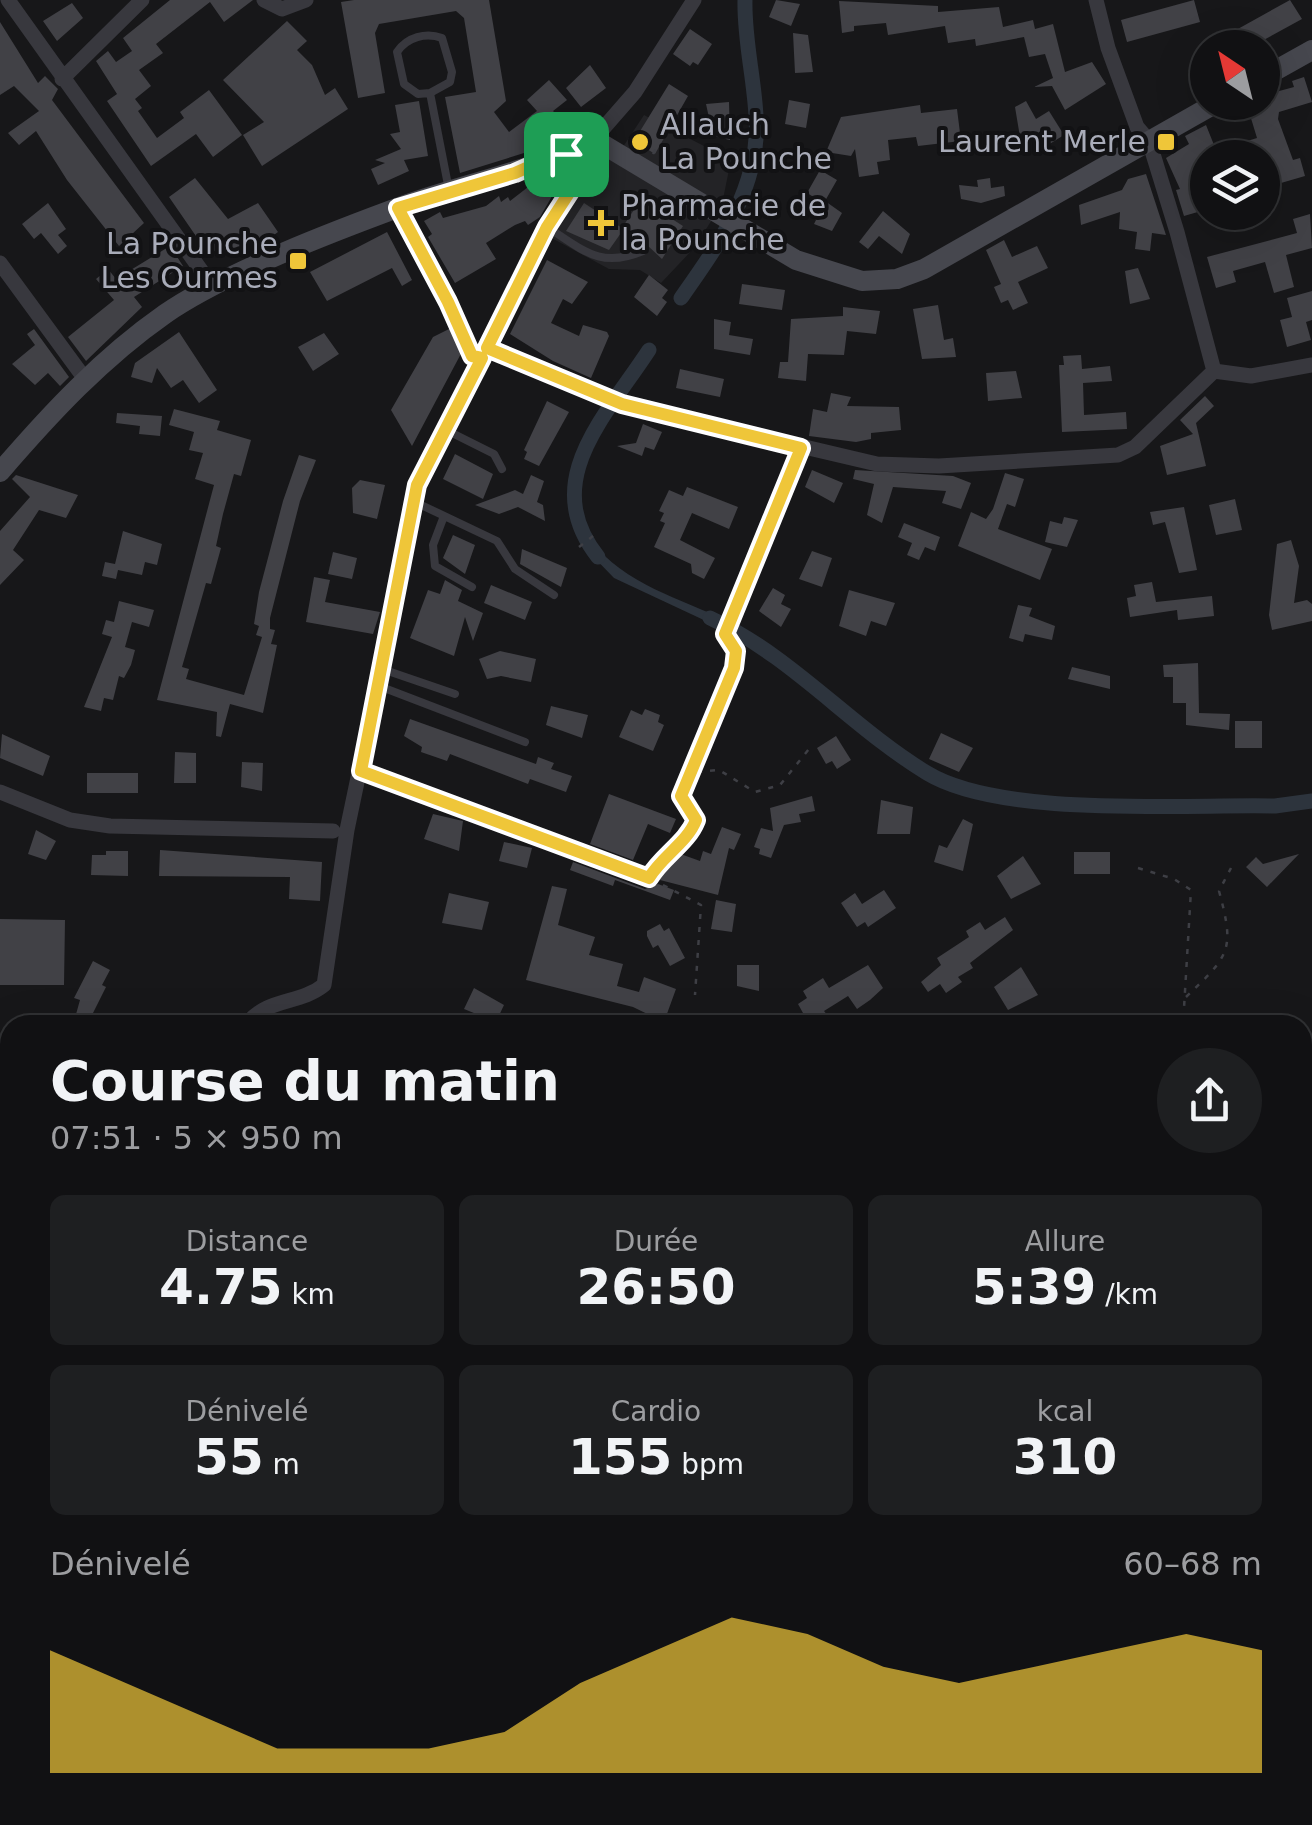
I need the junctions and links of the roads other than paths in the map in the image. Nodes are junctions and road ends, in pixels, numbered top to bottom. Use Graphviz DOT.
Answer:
graph roads {
  1 [pos="8,0"];
  2 [pos="142,0"];
  3 [pos="264,0"];
  4 [pos="306,0"];
  5 [pos="694,0"];
  6 [pos="1096,0"];
  7 [pos="1312,50"];
  8 [pos="1280,68"];
  9 [pos="62,79"];
  10 [pos="430,93"];
  11 [pos="1190,118"];
  12 [pos="594,138"];
  13 [pos="1149,141"];
  14 [pos="449,190"];
  15 [pos="398,208"];
  16 [pos="547,227"];
  17 [pos="643,251"];
  18 [pos="0,263"];
  19 [pos="213,287"];
  20 [pos="448,302"];
  21 [pos="485,353"];
  22 [pos="1312,365"];
  23 [pos="1214,371"];
  24 [pos="85,379"];
  25 [pos="444,429"];
  26 [pos="502,469"];
  27 [pos="0,472"];
  28 [pos="413,501"];
  29 [pos="444,516"];
  30 [pos="472,587"];
  31 [pos="554,595"];
  32 [pos="382,668"];
  33 [pos="379,686"];
  34 [pos="455,694"];
  35 [pos="525,742"];
  36 [pos="361,771"];
  37 [pos="0,792"];
  38 [pos="334,830"];
  39 [pos="649,878"];
  40 [pos="256,1015"];
  1 -- 9 [label="street"];
  2 -- 9 [label="street"];
  3 -- 4 [label="street"];
  5 -- 12 [label="street"];
  6 -- 13 [label="street"];
  7 -- 8 [label="street"];
  9 -- 19 [label="street"];
  10 -- 10 [label="lane"];
  10 -- 14 [label="lane"];
  11 -- 13 [label="street"];
  12 -- 13 [label="street"];
  12 -- 14 [label="street"];
  12 -- 16 [label="street"];
  13 -- 23 [label="street"];
  14 -- 15 [label="street"];
  15 -- 19 [label="street"];
  15 -- 20 [label="lane"];
  16 -- 17 [label="lane"];
  16 -- 21 [label="street"];
  18 -- 24 [label="street"];
  19 -- 24 [label="street"];
  21 -- 23 [label="street"];
  21 -- 25 [label="street"];
  22 -- 23 [label="street"];
  24 -- 27 [label="street"];
  25 -- 26 [label="lane"];
  25 -- 28 [label="street"];
  28 -- 29 [label="lane"];
  28 -- 32 [label="street"];
  29 -- 30 [label="lane"];
  29 -- 31 [label="lane"];
  32 -- 33 [label="street"];
  32 -- 34 [label="lane"];
  33 -- 35 [label="lane"];
  33 -- 36 [label="street"];
  36 -- 39 [label="street"];
  36 -- 40 [label="street"];
  37 -- 38 [label="street"];
}
